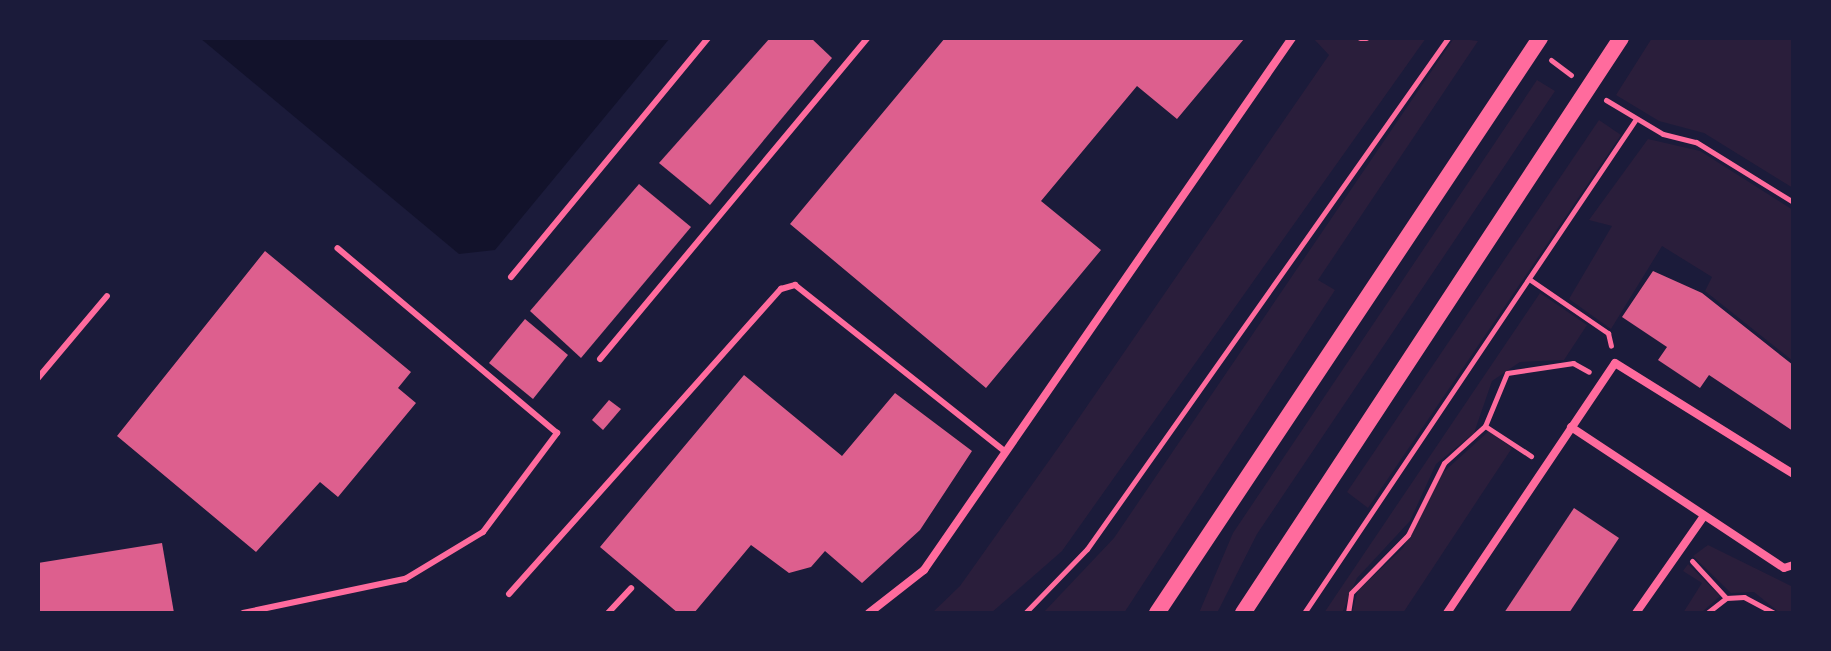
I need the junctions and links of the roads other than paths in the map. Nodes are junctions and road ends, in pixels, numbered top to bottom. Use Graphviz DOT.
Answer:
graph roads {
  1 [pos="708,38"];
  2 [pos="867,38"];
  3 [pos="1292,38"];
  4 [pos="1540,38"];
  5 [pos="1621,38"];
  6 [pos="337,248"];
  7 [pos="511,277"];
  8 [pos="107,296"];
  9 [pos="600,359"];
  10 [pos="38,378"];
  11 [pos="1571,427"];
  12 [pos="1006,452"];
  13 [pos="1793,474"];
  14 [pos="1704,516"];
  15 [pos="1793,565"];
  16 [pos="631,588"];
  17 [pos="509,594"];
  18 [pos="1169,594"];
  19 [pos="243,613"];
  20 [pos="608,613"];
  21 [pos="869,613"];
  22 [pos="1157,613"];
  23 [pos="1168,613"];
  24 [pos="1243,613"];
  25 [pos="1447,613"];
  26 [pos="1636,613"];
  1 -- 7 [label="lane"];
  2 -- 9 [label="lane"];
  3 -- 12 [label="street"];
  4 -- 18 [label="main road"];
  5 -- 24 [label="main road"];
  6 -- 19 [label="lane"];
  8 -- 10 [label="lane"];
  11 -- 13 [label="street"];
  11 -- 14 [label="street"];
  11 -- 25 [label="street"];
  12 -- 17 [label="lane"];
  12 -- 21 [label="street"];
  14 -- 15 [label="street"];
  14 -- 26 [label="street"];
  16 -- 20 [label="lane"];
  18 -- 22 [label="main road"];
  18 -- 23 [label="street"];
}
